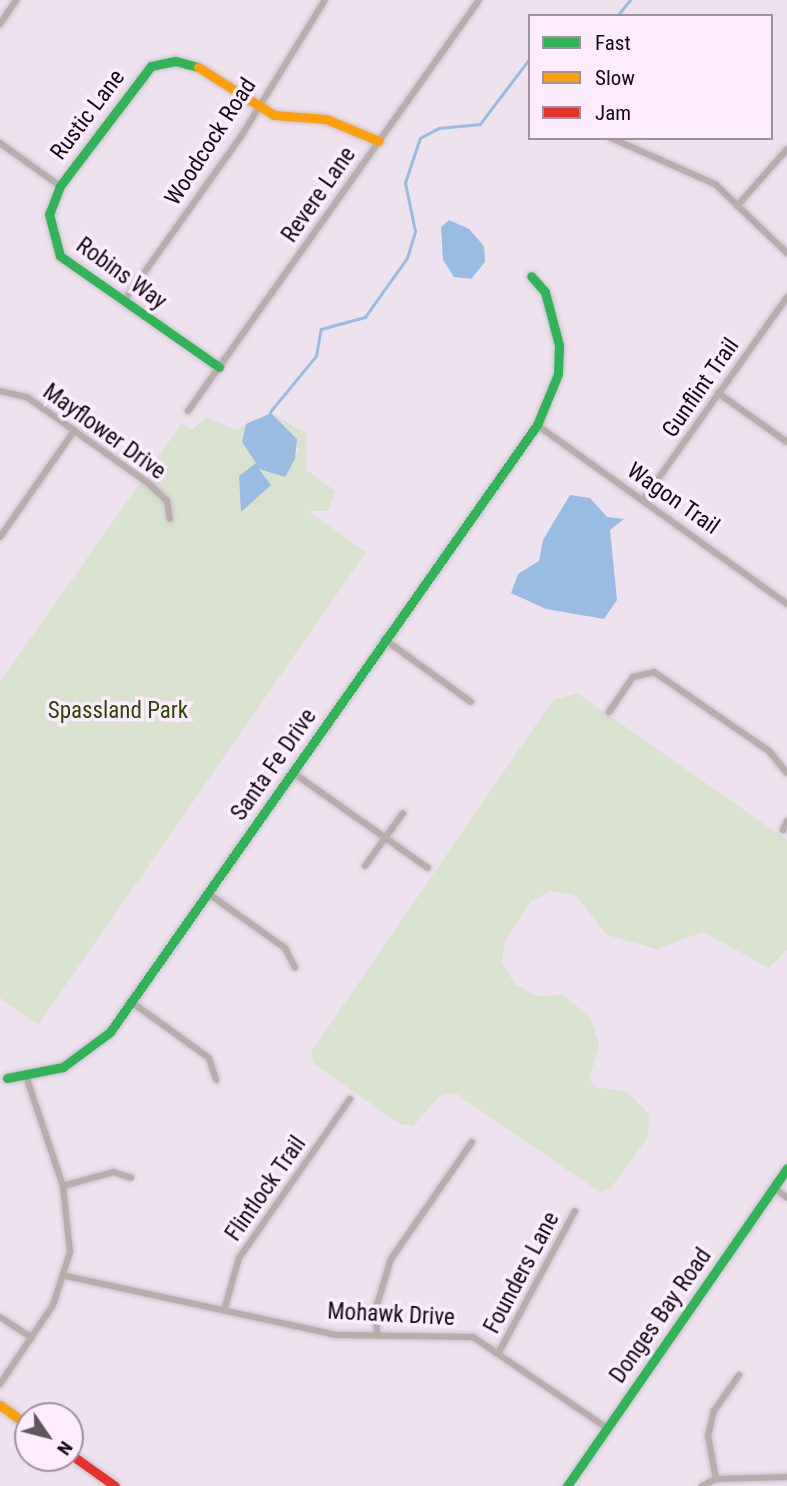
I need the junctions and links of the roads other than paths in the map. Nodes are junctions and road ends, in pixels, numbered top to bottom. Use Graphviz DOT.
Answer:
graph roads {
  1 [pos="16,0"];
  2 [pos="325,0"];
  3 [pos="479,0"];
  4 [pos="0,24"];
  5 [pos="256,107"];
  6 [pos="616,140"];
  7 [pos="379,141"];
  8 [pos="0,143"];
  9 [pos="787,149"];
  10 [pos="60,186"];
  11 [pos="737,205"];
  12 [pos="787,253"];
  13 [pos="531,276"];
  14 [pos="787,297"];
  15 [pos="124,301"];
  16 [pos="219,367"];
  17 [pos="0,391"];
  18 [pos="718,394"];
  19 [pos="188,411"];
  20 [pos="537,425"];
  21 [pos="74,431"];
  22 [pos="787,442"];
  23 [pos="643,500"];
  24 [pos="170,519"];
  25 [pos="0,537"];
  26 [pos="787,604"];
  27 [pos="384,639"];
  28 [pos="471,702"];
  29 [pos="609,712"];
  30 [pos="292,772"];
  31 [pos="787,772"];
  32 [pos="403,813"];
  33 [pos="787,821"];
  34 [pos="783,830"];
  35 [pos="385,838"];
  36 [pos="365,866"];
  37 [pos="428,868"];
  38 [pos="209,894"];
  39 [pos="295,968"];
  40 [pos="130,1001"];
  41 [pos="7,1078"];
  42 [pos="27,1079"];
  43 [pos="216,1080"];
  44 [pos="350,1099"];
  45 [pos="472,1142"];
  46 [pos="787,1168"];
  47 [pos="131,1178"];
  48 [pos="63,1186"];
  49 [pos="774,1187"];
  50 [pos="787,1198"];
  51 [pos="575,1211"];
  52 [pos="66,1276"];
  53 [pos="225,1307"];
  54 [pos="0,1317"];
  55 [pos="377,1335"];
  56 [pos="32,1338"];
  57 [pos="499,1352"];
  58 [pos="738,1375"];
  59 [pos="0,1384"];
  60 [pos="607,1428"];
  61 [pos="84,1464"];
  62 [pos="787,1477"];
  63 [pos="716,1479"];
  64 [pos="114,1486"];
  65 [pos="567,1486"];
  66 [pos="702,1486"];
  1 -- 4 [label="street"];
  2 -- 5 [label="street, Woodcock Road"];
  3 -- 7 [label="street, Revere Lane"];
  5 -- 7 [label="street, Rustic Lane"];
  5 -- 10 [label="street, Rustic Lane"];
  5 -- 15 [label="street, Woodcock Road"];
  6 -- 11 [label="street"];
  7 -- 16 [label="street, Revere Lane"];
  8 -- 10 [label="street"];
  9 -- 11 [label="street"];
  10 -- 15 [label="street, Robins Way"];
  11 -- 12 [label="street"];
  13 -- 20 [label="street, Santa Fe Drive"];
  14 -- 18 [label="street, Gunflint Trail"];
  15 -- 16 [label="street, Robins Way"];
  16 -- 19 [label="street, Revere Lane"];
  17 -- 21 [label="street, Mayflower Drive"];
  18 -- 22 [label="street"];
  18 -- 23 [label="street, Gunflint Trail"];
  20 -- 23 [label="street, Wagon Trail"];
  20 -- 27 [label="street, Santa Fe Drive"];
  21 -- 24 [label="street, Mayflower Drive"];
  21 -- 25 [label="street"];
  23 -- 26 [label="street, Wagon Trail"];
  27 -- 28 [label="street"];
  27 -- 30 [label="street, Santa Fe Drive"];
  29 -- 31 [label="street"];
  30 -- 35 [label="street"];
  30 -- 38 [label="street, Santa Fe Drive"];
  32 -- 35 [label="street"];
  33 -- 34 [label="street"];
  35 -- 36 [label="street"];
  35 -- 37 [label="street"];
  38 -- 39 [label="street"];
  38 -- 40 [label="street, Santa Fe Drive"];
  40 -- 42 [label="street, Santa Fe Drive"];
  40 -- 43 [label="street"];
  41 -- 42 [label="street, Santa Fe Drive"];
  42 -- 48 [label="street"];
  44 -- 53 [label="street, Flintlock Trail"];
  45 -- 55 [label="street"];
  46 -- 49 [label="street, Donges Bay Road"];
  47 -- 48 [label="street"];
  48 -- 52 [label="street"];
  49 -- 50 [label="street"];
  49 -- 60 [label="street, Donges Bay Road"];
  51 -- 57 [label="street, Founders Lane"];
  52 -- 53 [label="street, Mohawk Drive"];
  52 -- 56 [label="street"];
  53 -- 55 [label="street, Mohawk Drive"];
  54 -- 56 [label="street"];
  55 -- 57 [label="street, Mohawk Drive"];
  56 -- 59 [label="street"];
  57 -- 60 [label="street, Mohawk Drive"];
  58 -- 63 [label="street"];
  60 -- 65 [label="street, Donges Bay Road"];
  61 -- 64 [label="street"];
  62 -- 63 [label="street"];
  63 -- 66 [label="street"];
}
